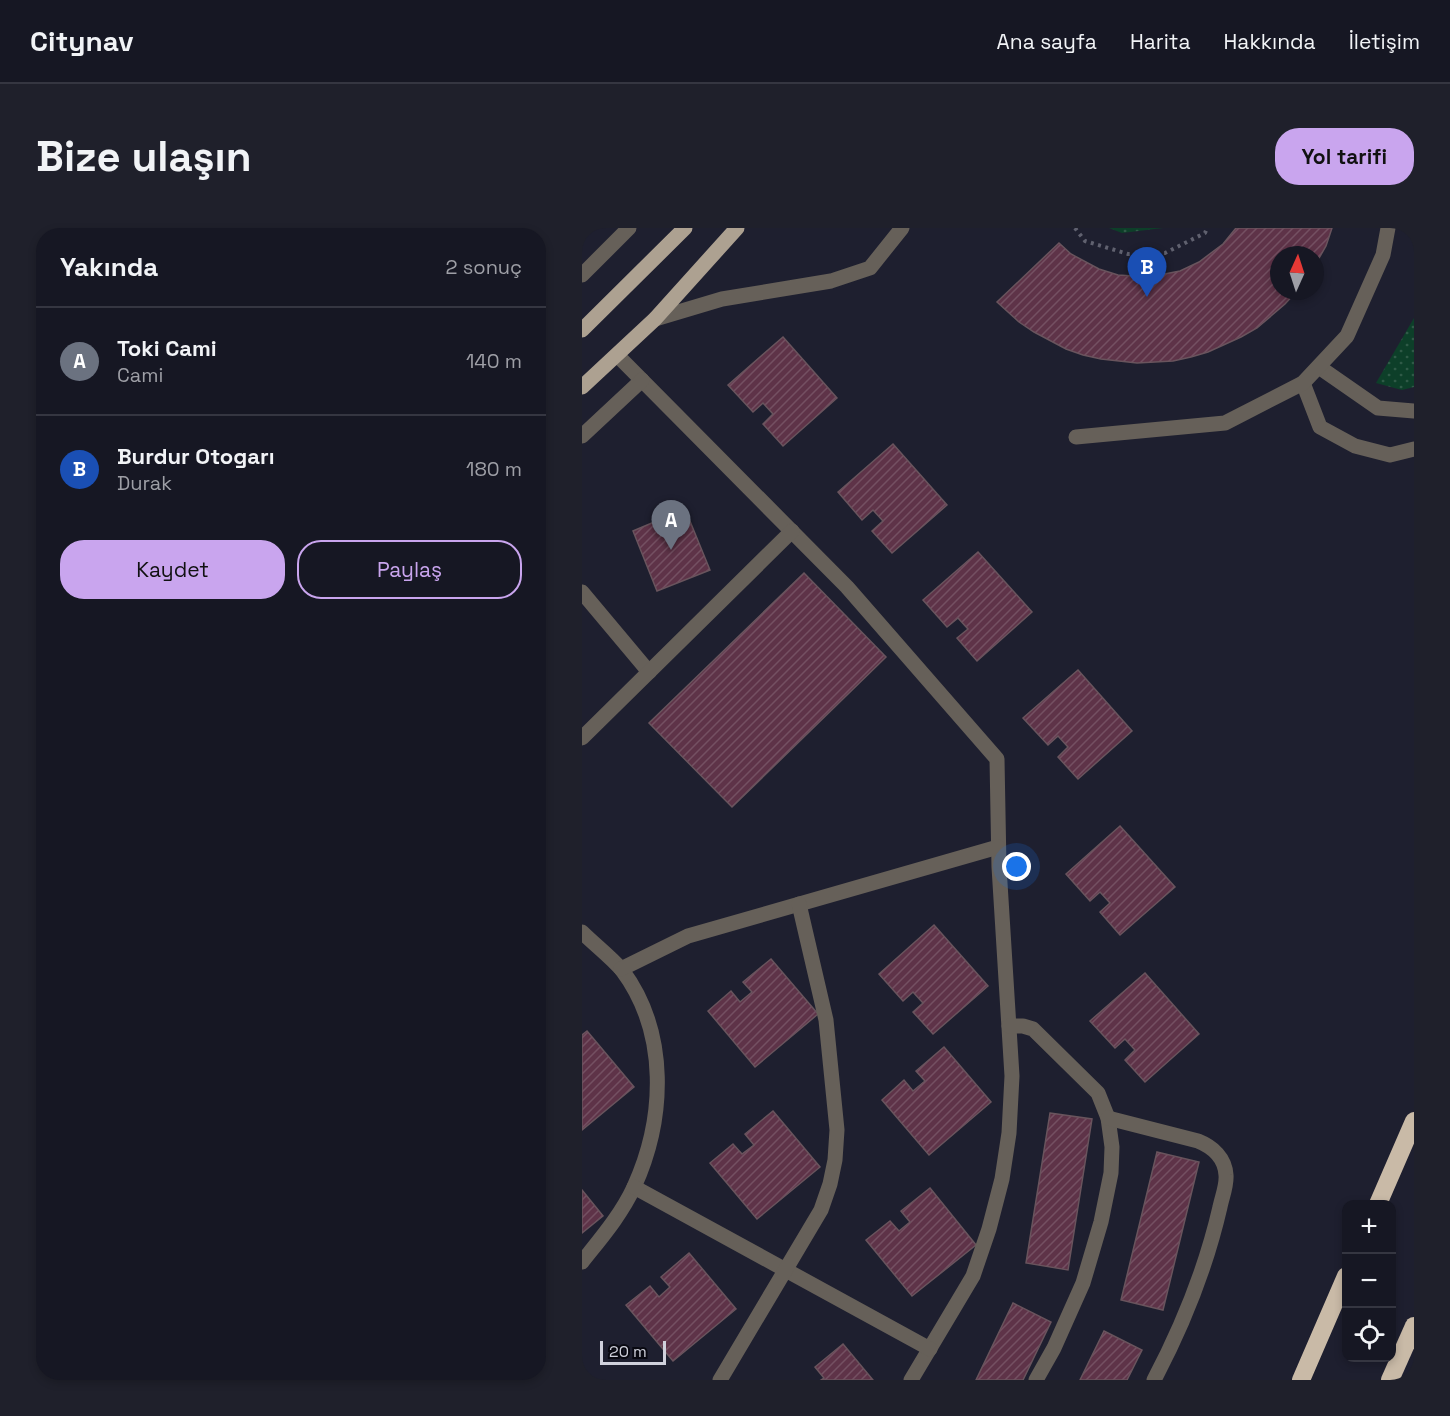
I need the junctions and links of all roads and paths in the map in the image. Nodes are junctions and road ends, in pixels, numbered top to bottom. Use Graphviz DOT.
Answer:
graph roads {
  1 [pos="629,228"];
  2 [pos="685,228"];
  3 [pos="737,228"];
  4 [pos="902,228"];
  5 [pos="1075,228"];
  6 [pos="1207,228"];
  7 [pos="1388,228"];
  8 [pos="582,275"];
  9 [pos="654,319"];
  10 [pos="582,330"];
  11 [pos="616,355"];
  12 [pos="1319,367"];
  13 [pos="642,380"];
  14 [pos="1304,382"];
  15 [pos="582,387"];
  16 [pos="1414,411"];
  17 [pos="582,436"];
  18 [pos="1076,437"];
  19 [pos="1414,449"];
  20 [pos="792,531"];
  21 [pos="582,592"];
  22 [pos="649,672"];
  23 [pos="582,738"];
  24 [pos="998,847"];
  25 [pos="799,904"];
  26 [pos="582,932"];
  27 [pos="621,969"];
  28 [pos="1009,1026"];
  29 [pos="1108,1118"];
  30 [pos="1414,1121"];
  31 [pos="634,1187"];
  32 [pos="1380,1200"];
  33 [pos="582,1262"];
  34 [pos="785,1270"];
  35 [pos="1342,1287"];
  36 [pos="1414,1326"];
  37 [pos="930,1349"];
  38 [pos="720,1380"];
  39 [pos="911,1380"];
  40 [pos="1036,1380"];
  41 [pos="1154,1380"];
  42 [pos="1301,1380"];
  43 [pos="1390,1380"];
  1 -- 8 [label="street"];
  2 -- 10 [label="main road"];
  3 -- 9 [label="main road"];
  4 -- 9 [label="street"];
  5 -- 6 [label="path"];
  7 -- 12 [label="street"];
  9 -- 11 [label="main road"];
  11 -- 13 [label="street"];
  11 -- 15 [label="main road"];
  12 -- 14 [label="street"];
  12 -- 16 [label="street"];
  13 -- 17 [label="street"];
  13 -- 20 [label="street"];
  14 -- 18 [label="street"];
  14 -- 19 [label="street"];
  20 -- 22 [label="street"];
  20 -- 24 [label="street"];
  21 -- 22 [label="street"];
  22 -- 23 [label="street"];
  24 -- 25 [label="street"];
  24 -- 28 [label="street"];
  25 -- 27 [label="street"];
  25 -- 34 [label="street"];
  26 -- 27 [label="street"];
  27 -- 31 [label="street"];
  28 -- 29 [label="street"];
  28 -- 37 [label="street"];
  29 -- 40 [label="street"];
  29 -- 41 [label="street"];
  30 -- 32 [label="highway"];
  31 -- 33 [label="street"];
  31 -- 34 [label="street"];
  34 -- 37 [label="street"];
  34 -- 38 [label="street"];
  35 -- 42 [label="highway"];
  36 -- 43 [label="highway"];
  37 -- 39 [label="street"];
}
